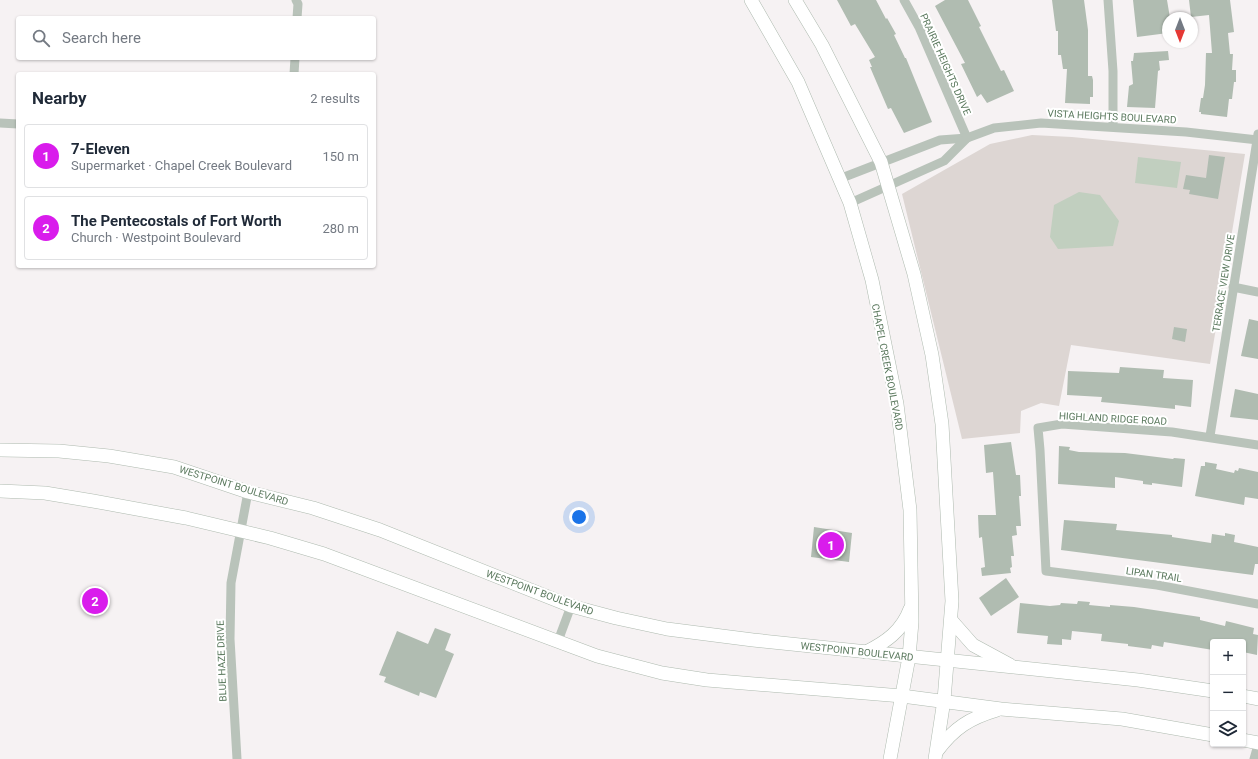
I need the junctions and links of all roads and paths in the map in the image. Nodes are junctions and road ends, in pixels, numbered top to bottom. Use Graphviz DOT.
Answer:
graph roads {
  1 [pos="296,0"];
  2 [pos="751,0"];
  3 [pos="795,0"];
  4 [pos="904,0"];
  5 [pos="1108,0"];
  6 [pos="297,16"];
  7 [pos="295,60"];
  8 [pos="294,72"];
  9 [pos="0,123"];
  10 [pos="16,124"];
  11 [pos="1113,126"];
  12 [pos="967,138"];
  13 [pos="1258,138"];
  14 [pos="881,162"];
  15 [pos="839,179"];
  16 [pos="888,186"];
  17 [pos="850,204"];
  18 [pos="1233,287"];
  19 [pos="1258,292"];
  20 [pos="1210,436"];
  21 [pos="1258,445"];
  22 [pos="0,450"];
  23 [pos="0,491"];
  24 [pos="248,492"];
  25 [pos="241,531"];
  26 [pos="1046,571"];
  27 [pos="912,603"];
  28 [pos="1258,604"];
  29 [pos="571,606"];
  30 [pos="951,620"];
  31 [pos="558,641"];
  32 [pos="866,652"];
  33 [pos="909,657"];
  34 [pos="947,660"];
  35 [pos="1015,668"];
  36 [pos="1210,691"];
  37 [pos="902,696"];
  38 [pos="1246,697"];
  39 [pos="1258,699"];
  40 [pos="944,700"];
  41 [pos="1001,708"];
  42 [pos="1210,734"];
  43 [pos="1246,741"];
  44 [pos="1258,744"];
  45 [pos="936,756"];
  46 [pos="238,759"];
  47 [pos="890,759"];
  48 [pos="1254,759"];
  1 -- 6 [label="street"];
  2 -- 15 [label="main road, CHAPEL CREEK BOULEVARD"];
  3 -- 14 [label="main road"];
  4 -- 12 [label="street, PRAIRIE HEIGHTS DRIVE"];
  5 -- 11 [label="street"];
  7 -- 8 [label="street"];
  9 -- 10 [label="street"];
  11 -- 12 [label="street, VISTA HEIGHTS BOULEVARD"];
  11 -- 13 [label="street, VISTA HEIGHTS BOULEVARD"];
  12 -- 14 [label="street, VISTA HEIGHTS BOULEVARD"];
  12 -- 16 [label="street, VISTA HEIGHTS BOULEVARD"];
  13 -- 18 [label="street, TERRACE VIEW DRIVE"];
  14 -- 15 [label="street, VISTA HEIGHTS BOULEVARD"];
  14 -- 16 [label="main road"];
  15 -- 17 [label="main road, CHAPEL CREEK BOULEVARD"];
  16 -- 17 [label="street, VISTA HEIGHTS BOULEVARD"];
  16 -- 30 [label="main road"];
  17 -- 27 [label="main road, CHAPEL CREEK BOULEVARD"];
  18 -- 19 [label="street"];
  18 -- 20 [label="street, TERRACE VIEW DRIVE"];
  20 -- 21 [label="street, HIGHLAND RIDGE ROAD"];
  20 -- 26 [label="street, HIGHLAND RIDGE ROAD"];
  22 -- 24 [label="main road, WESTPOINT BOULEVARD"];
  23 -- 25 [label="main road"];
  24 -- 25 [label="street, BLUE HAZE DRIVE"];
  24 -- 29 [label="main road, WESTPOINT BOULEVARD"];
  25 -- 31 [label="main road"];
  25 -- 46 [label="street, BLUE HAZE DRIVE"];
  26 -- 28 [label="street, LIPAN TRAIL"];
  27 -- 32 [label="main road"];
  27 -- 33 [label="main road, CHAPEL CREEK BOULEVARD"];
  29 -- 31 [label="street"];
  29 -- 32 [label="main road, WESTPOINT BOULEVARD"];
  30 -- 34 [label="main road"];
  30 -- 35 [label="main road"];
  31 -- 37 [label="main road"];
  32 -- 33 [label="main road, WESTPOINT BOULEVARD"];
  33 -- 34 [label="main road, WESTPOINT BOULEVARD"];
  33 -- 37 [label="main road, CHAPEL CREEK BOULEVARD"];
  34 -- 35 [label="main road, WESTPOINT BOULEVARD"];
  34 -- 40 [label="main road"];
  35 -- 36 [label="main road, WESTPOINT BOULEVARD"];
  37 -- 40 [label="main road"];
  37 -- 47 [label="main road, CHAPEL CREEK BOULEVARD"];
  38 -- 39 [label="main road"];
  40 -- 41 [label="main road"];
  40 -- 45 [label="main road"];
  41 -- 42 [label="main road"];
  41 -- 45 [label="main road"];
  43 -- 44 [label="main road"];
  44 -- 48 [label="street"];
}
